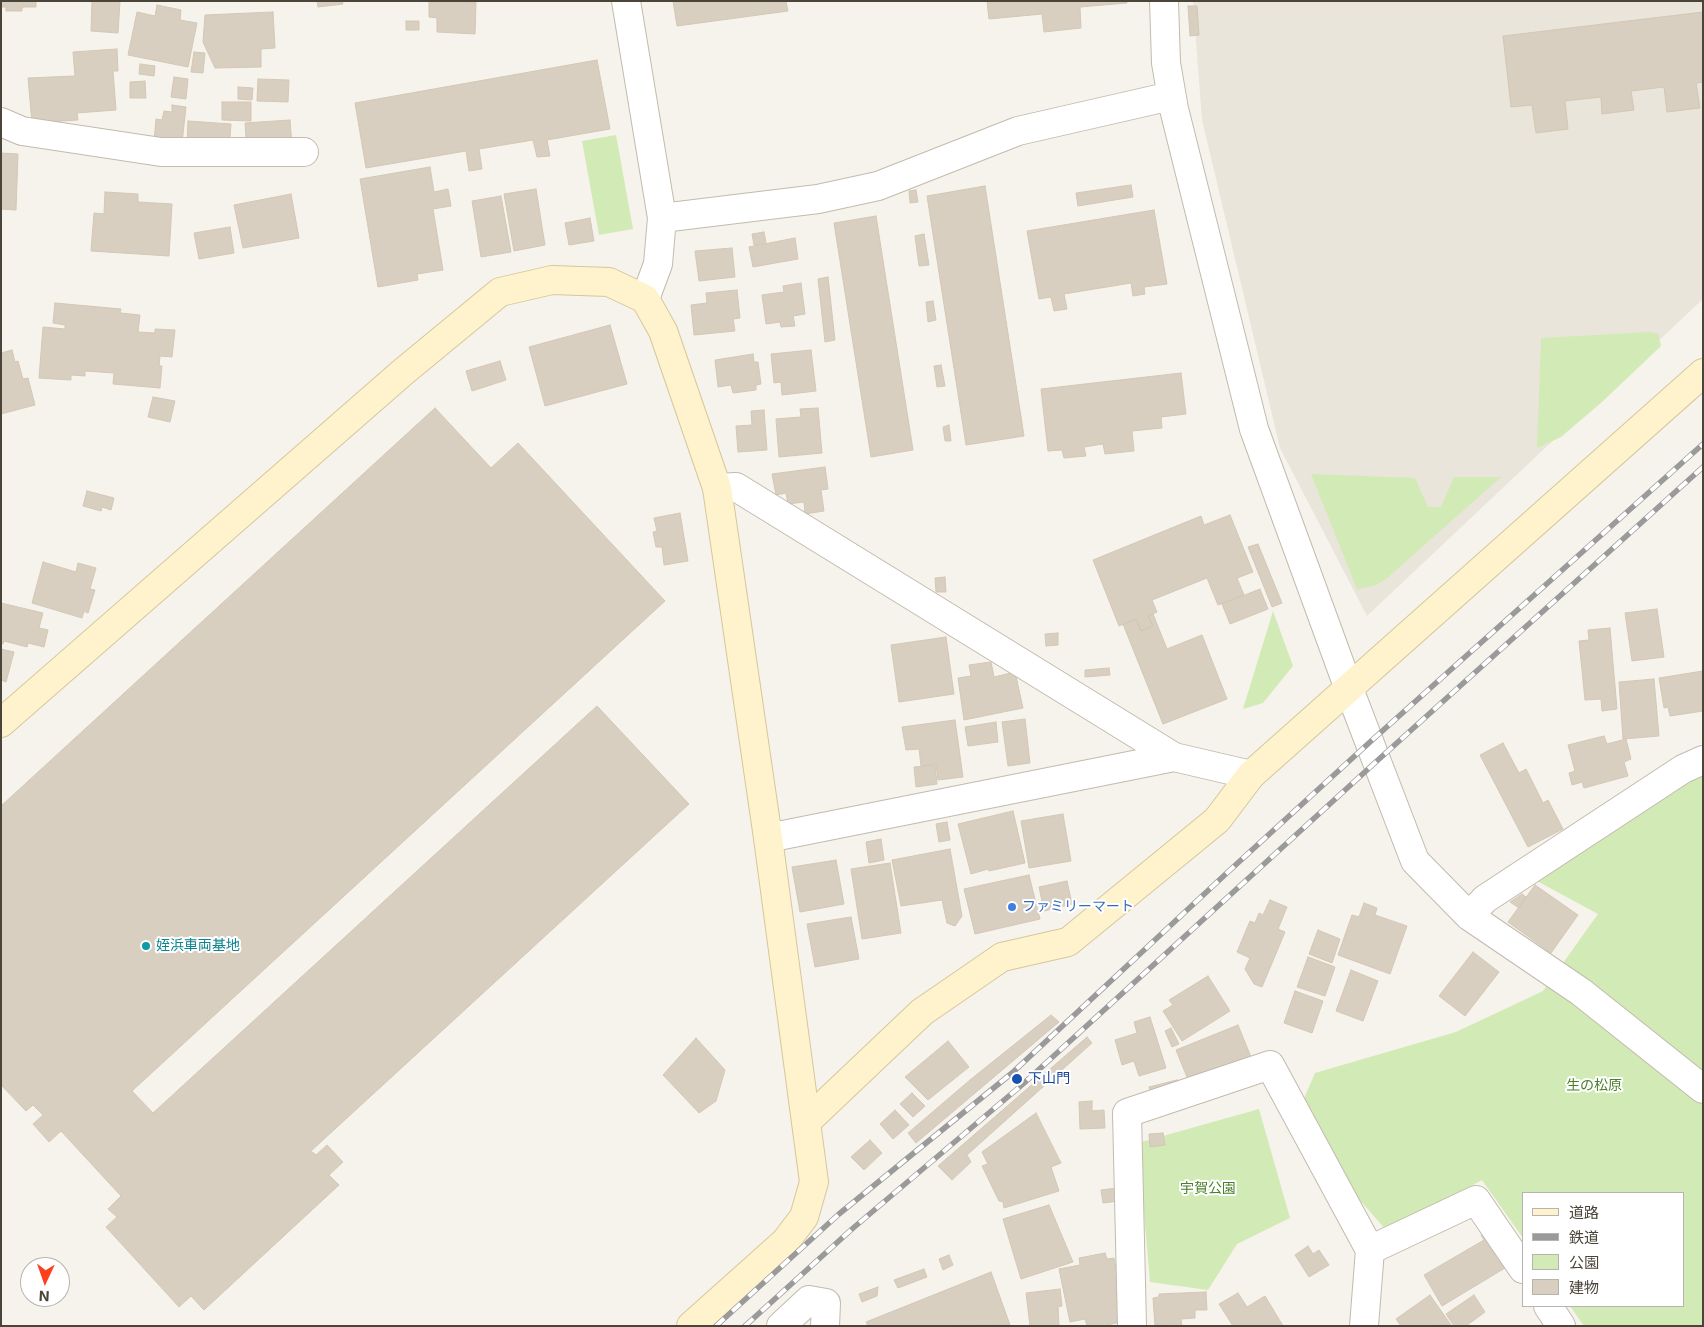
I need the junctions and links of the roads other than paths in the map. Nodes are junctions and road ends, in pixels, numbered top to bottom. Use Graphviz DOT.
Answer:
graph roads {
  1 [pos="626,1"];
  2 [pos="1164,1"];
  3 [pos="1171,96"];
  4 [pos="1,122"];
  5 [pos="304,152"];
  6 [pos="662,218"];
  7 [pos="645,299"];
  8 [pos="1703,374"];
  9 [pos="717,488"];
  10 [pos="1349,689"];
  11 [pos="1,723"];
  12 [pos="1174,757"];
  13 [pos="1703,760"];
  14 [pos="1251,775"];
  15 [pos="768,838"];
  16 [pos="1469,916"];
  17 [pos="1703,1089"];
  18 [pos="806,1122"];
  19 [pos="1370,1250"];
  20 [pos="1522,1268"];
  21 [pos="1549,1307"];
  22 [pos="691,1326"];
  23 [pos="780,1326"];
  24 [pos="825,1326"];
  25 [pos="1132,1326"];
  26 [pos="1364,1326"];
  27 [pos="1561,1326"];
  1 -- 6 [label="street"];
  2 -- 3 [label="street"];
  3 -- 6 [label="street"];
  3 -- 10 [label="street"];
  4 -- 5 [label="street"];
  6 -- 7 [label="street"];
  7 -- 9 [label="street"];
  7 -- 11 [label="street"];
  8 -- 10 [label="street"];
  9 -- 12 [label="street"];
  9 -- 15 [label="street"];
  10 -- 14 [label="street"];
  10 -- 16 [label="street"];
  12 -- 14 [label="street"];
  12 -- 15 [label="street"];
  13 -- 16 [label="street"];
  14 -- 18 [label="street"];
  15 -- 18 [label="street"];
  16 -- 17 [label="street"];
  18 -- 22 [label="street"];
  19 -- 20 [label="street"];
  19 -- 25 [label="street"];
  19 -- 26 [label="street"];
  21 -- 27 [label="street"];
  23 -- 24 [label="street"];
}
